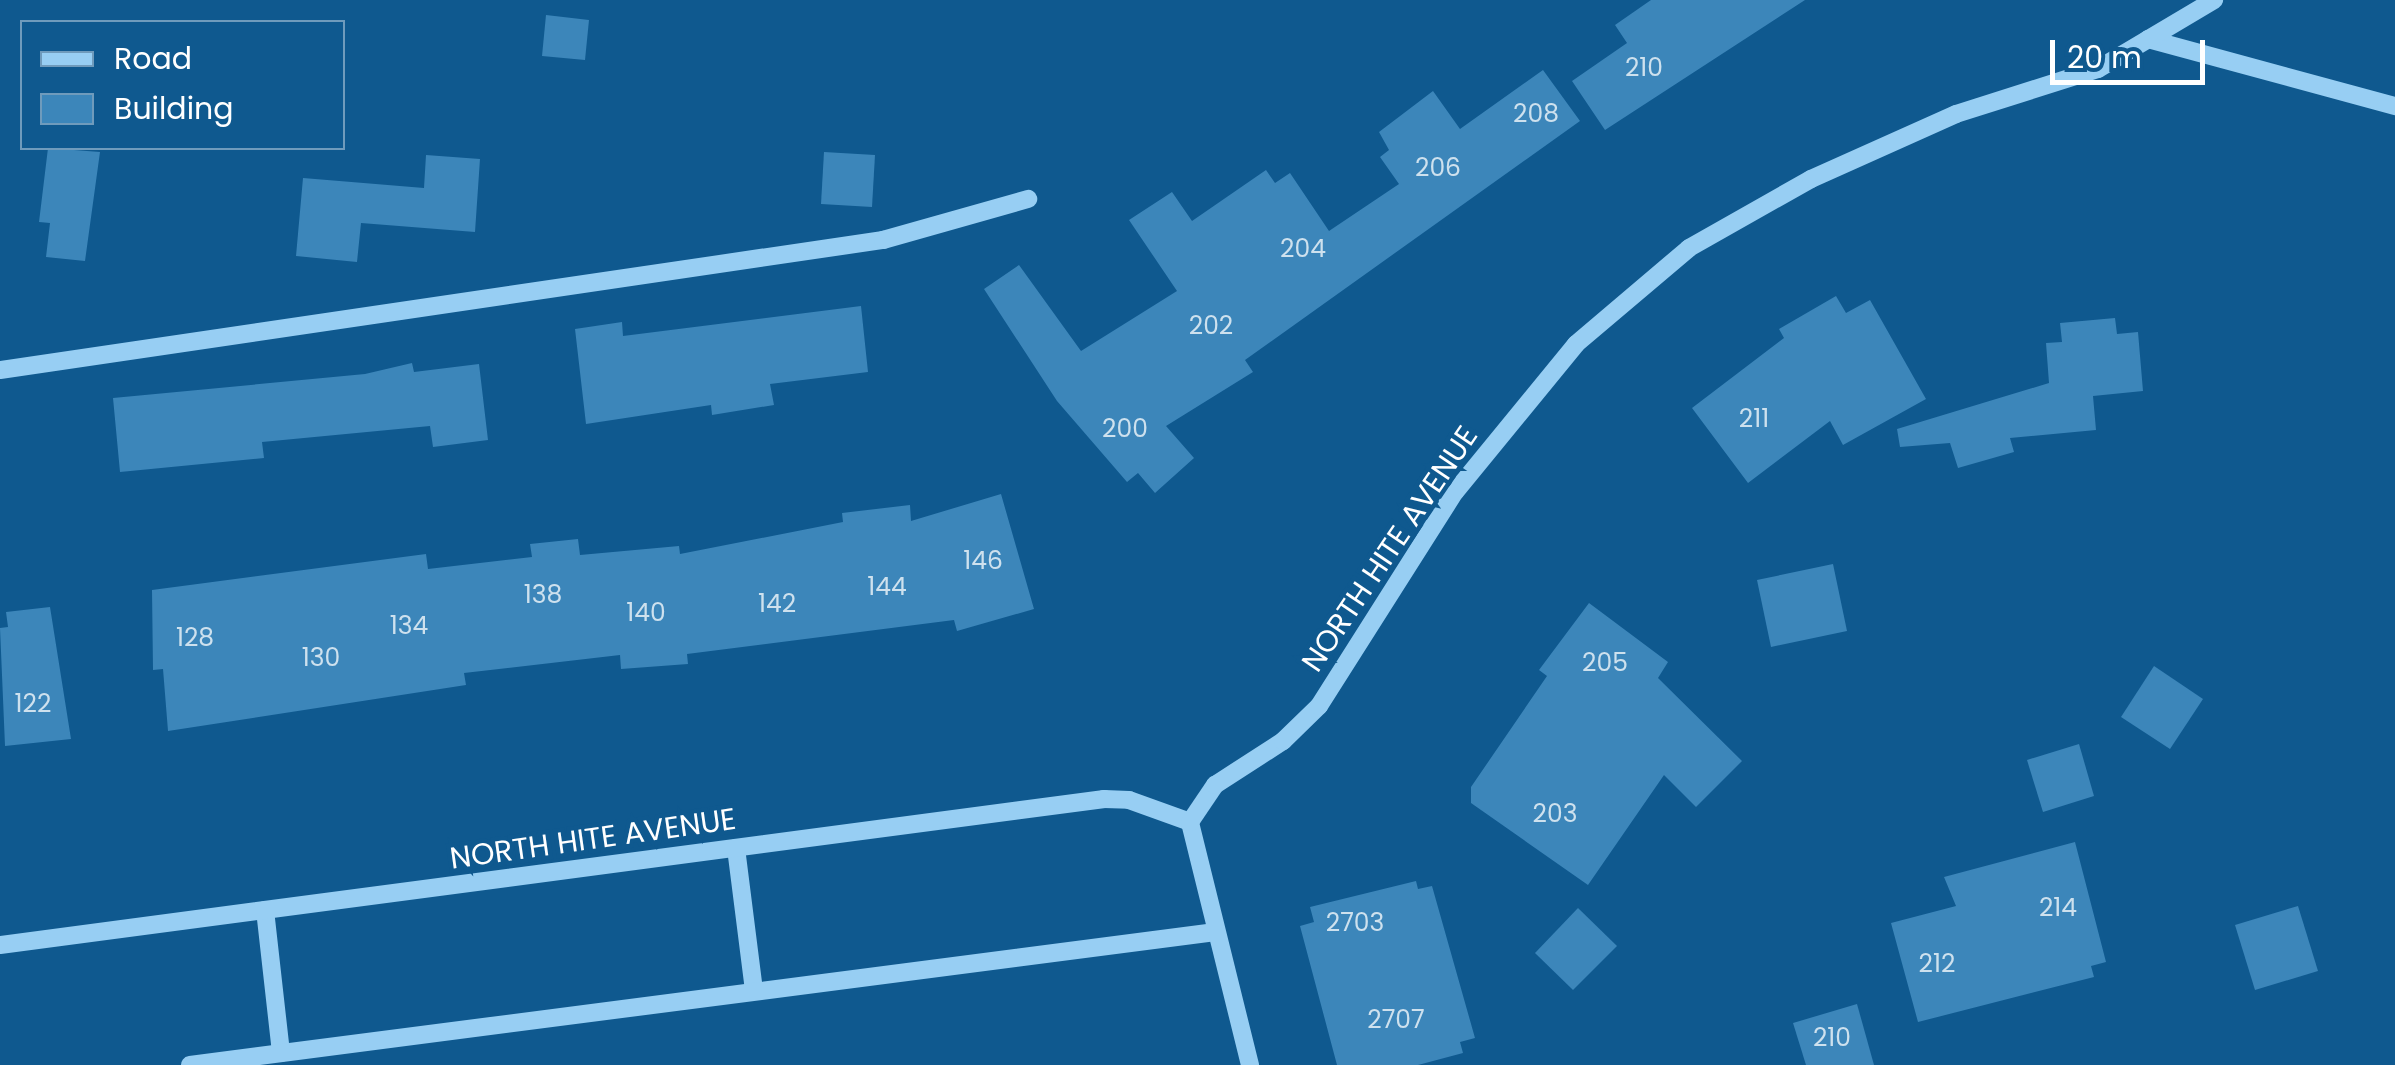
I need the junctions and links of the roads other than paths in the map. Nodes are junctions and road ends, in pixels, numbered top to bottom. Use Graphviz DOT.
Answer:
graph roads {
  1 [pos="2214,0"];
  2 [pos="2148,38"];
  3 [pos="2395,106"];
  4 [pos="1028,199"];
  5 [pos="0,370"];
  6 [pos="1190,822"];
  7 [pos="736,848"];
  8 [pos="264,910"];
  9 [pos="1216,932"];
  10 [pos="0,945"];
  11 [pos="754,991"];
  12 [pos="281,1053"];
  13 [pos="190,1065"];
  14 [pos="1250,1065"];
  1 -- 2 [label="street, NORTH HITE AVENUE"];
  2 -- 3 [label="street"];
  2 -- 6 [label="street, NORTH HITE AVENUE"];
  4 -- 5 [label="street"];
  6 -- 7 [label="street, NORTH HITE AVENUE"];
  6 -- 9 [label="street"];
  7 -- 8 [label="street, NORTH HITE AVENUE"];
  7 -- 11 [label="street"];
  8 -- 10 [label="street, NORTH HITE AVENUE"];
  8 -- 12 [label="street"];
  9 -- 11 [label="street"];
  9 -- 14 [label="street"];
  11 -- 12 [label="street"];
  12 -- 13 [label="street"];
}
